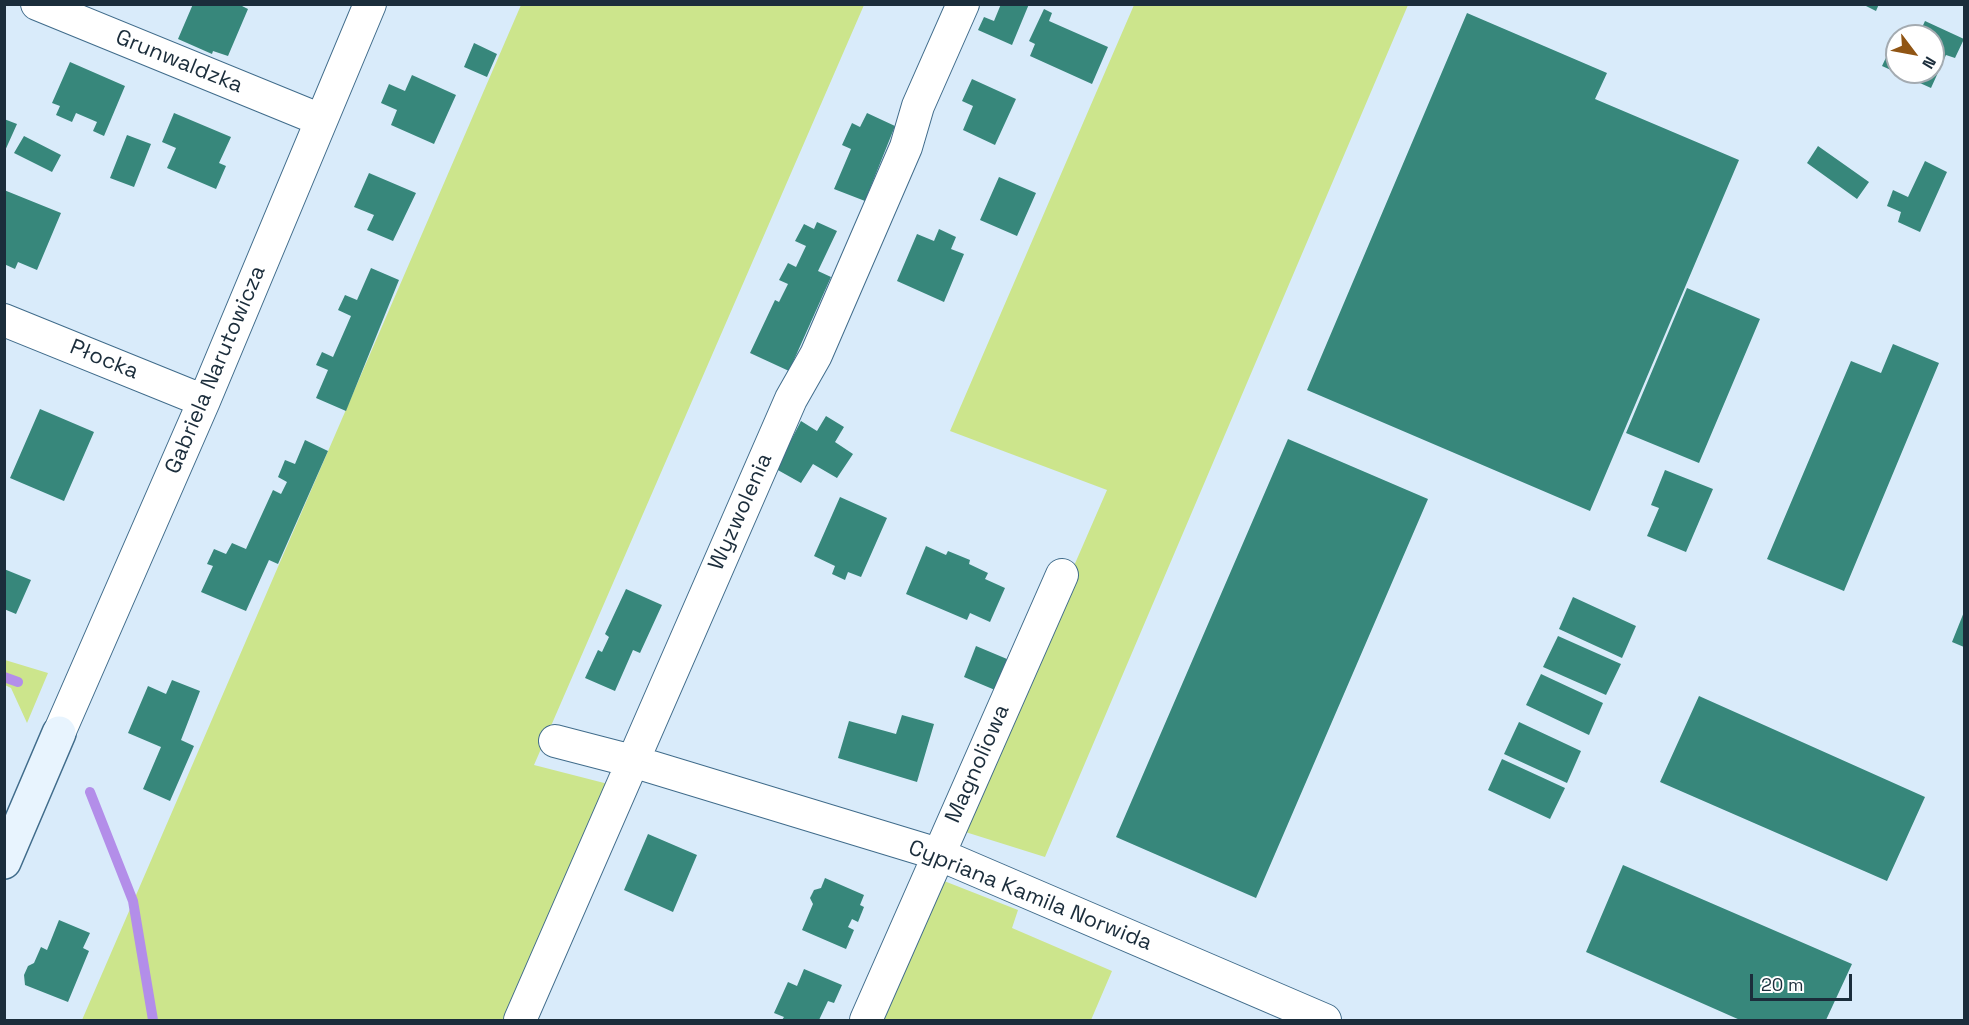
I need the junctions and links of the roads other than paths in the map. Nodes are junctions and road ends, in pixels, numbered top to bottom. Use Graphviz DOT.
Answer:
graph roads {
  1 [pos="37,4"];
  2 [pos="369,4"];
  3 [pos="963,4"];
  4 [pos="321,120"];
  5 [pos="4,320"];
  6 [pos="204,401"];
  7 [pos="1062,575"];
  8 [pos="59,733"];
  9 [pos="555,741"];
  10 [pos="632,761"];
  11 [pos="938,854"];
  12 [pos="4,862"];
  13 [pos="520,1020"];
  14 [pos="866,1020"];
  15 [pos="1325,1020"];
  1 -- 4 [label="street, Grunwaldzka"];
  2 -- 4 [label="street, Gabriela Narutowicza"];
  3 -- 10 [label="street, Wyzwolenia"];
  4 -- 6 [label="street, Gabriela Narutowicza"];
  5 -- 6 [label="street, Płocka"];
  6 -- 8 [label="street, Gabriela Narutowicza"];
  7 -- 11 [label="street, Magnoliowa"];
  8 -- 12 [label="street"];
  9 -- 10 [label="street, Cypriana Kamila Norwida"];
  10 -- 11 [label="street, Cypriana Kamila Norwida"];
  10 -- 13 [label="street, Wyzwolenia"];
  11 -- 14 [label="street, Magnoliowa"];
  11 -- 15 [label="street, Cypriana Kamila Norwida"];
}
